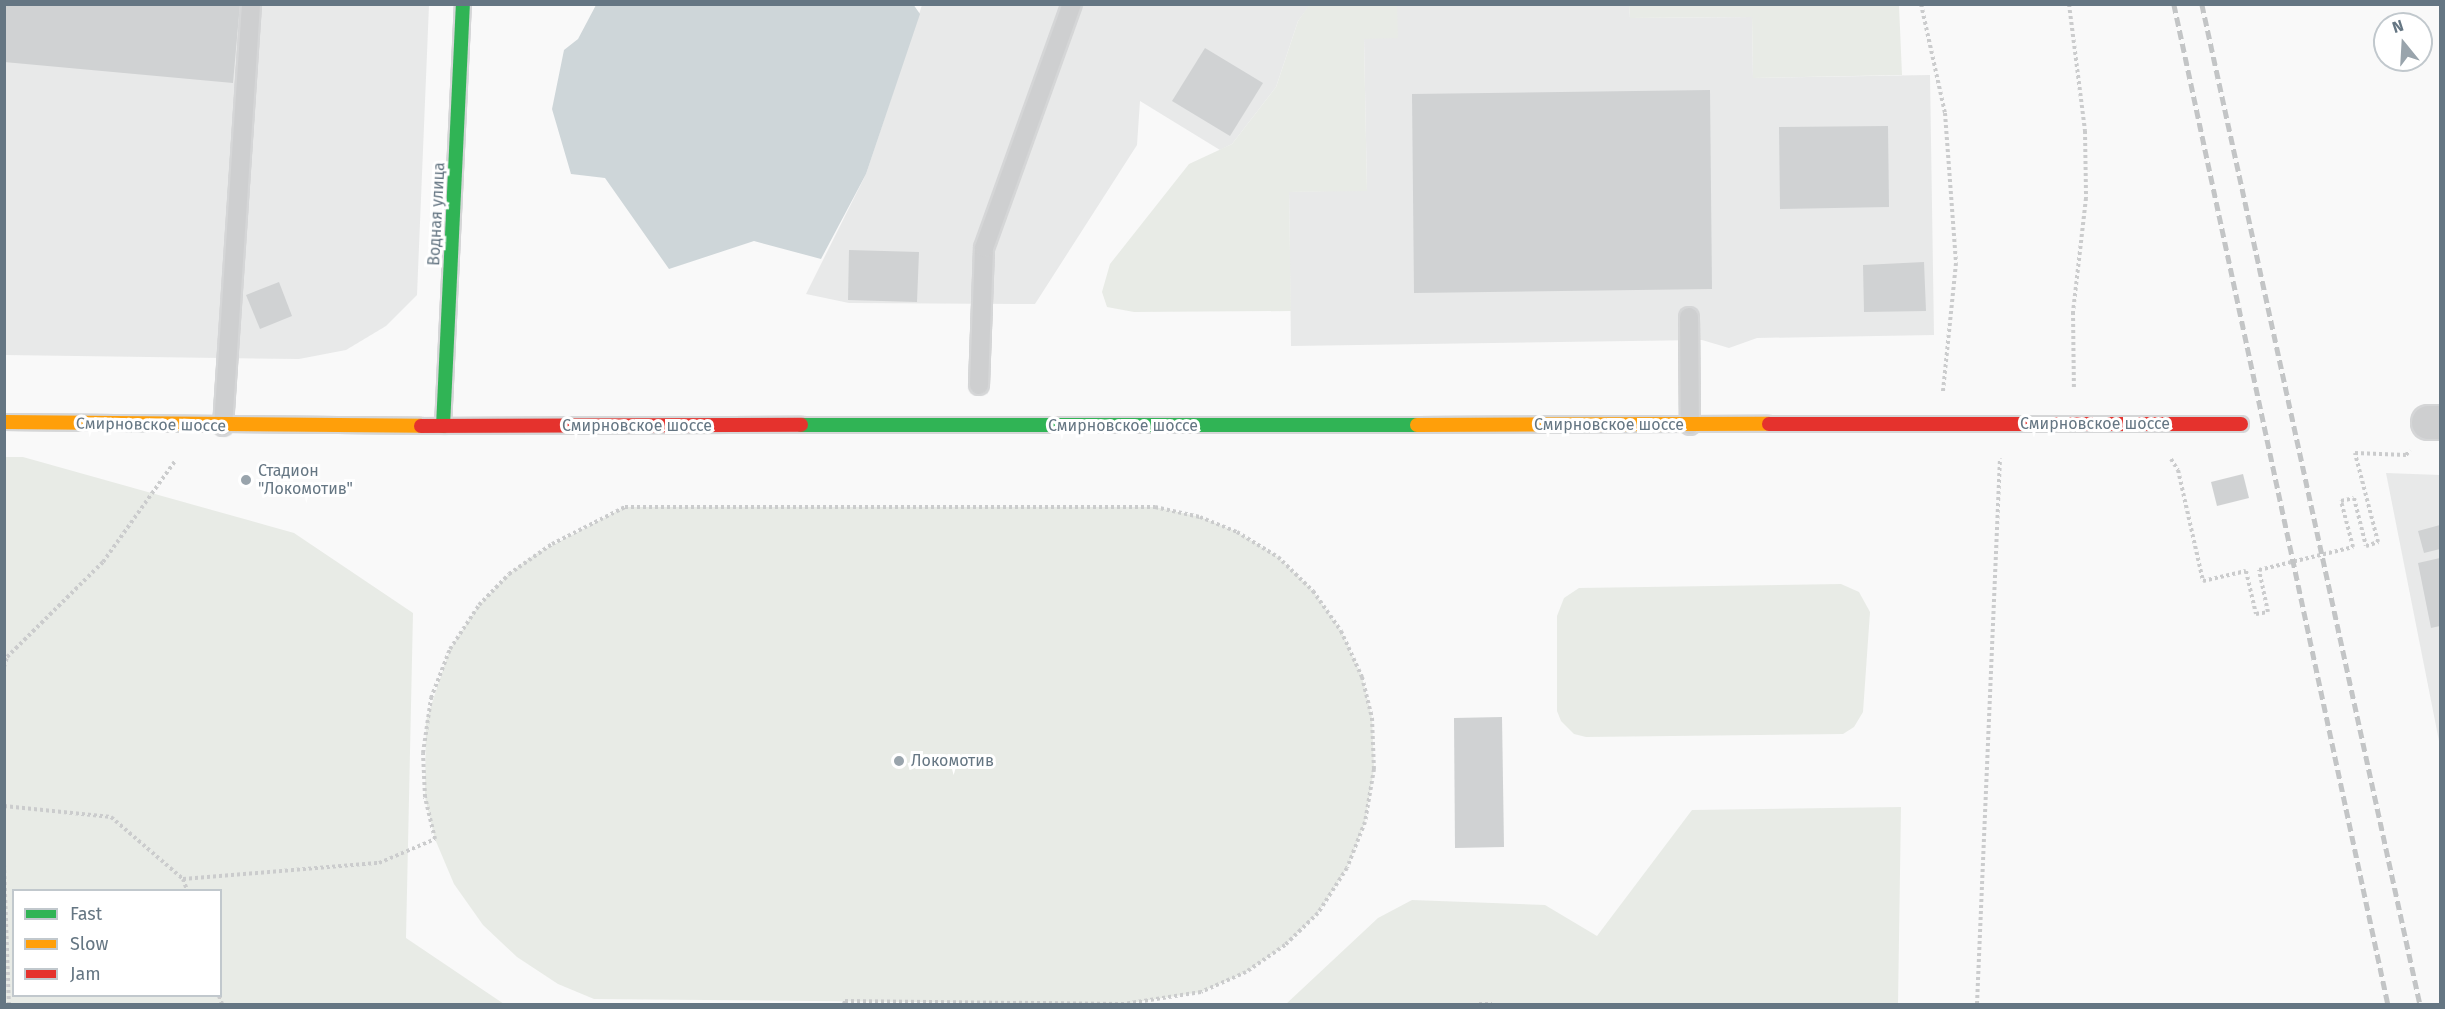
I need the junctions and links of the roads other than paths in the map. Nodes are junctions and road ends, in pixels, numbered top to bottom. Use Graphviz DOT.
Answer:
graph roads {
  1 [pos="251,4"];
  2 [pos="463,4"];
  3 [pos="1072,4"];
  4 [pos="1689,317"];
  5 [pos="979,386"];
  6 [pos="4,422"];
  7 [pos="2241,424"];
  8 [pos="1690,425"];
  9 [pos="222,426"];
  10 [pos="443,426"];
  1 -- 9 [label="lane"];
  2 -- 10 [label="street, Водная улица"];
  3 -- 5 [label="lane"];
  4 -- 8 [label="lane"];
  6 -- 9 [label="street, Смирновское шоссе"];
  7 -- 8 [label="street, Смирновское шоссе"];
  8 -- 10 [label="street, Смирновское шоссе"];
  9 -- 10 [label="street, Смирновское шоссе"];
}
